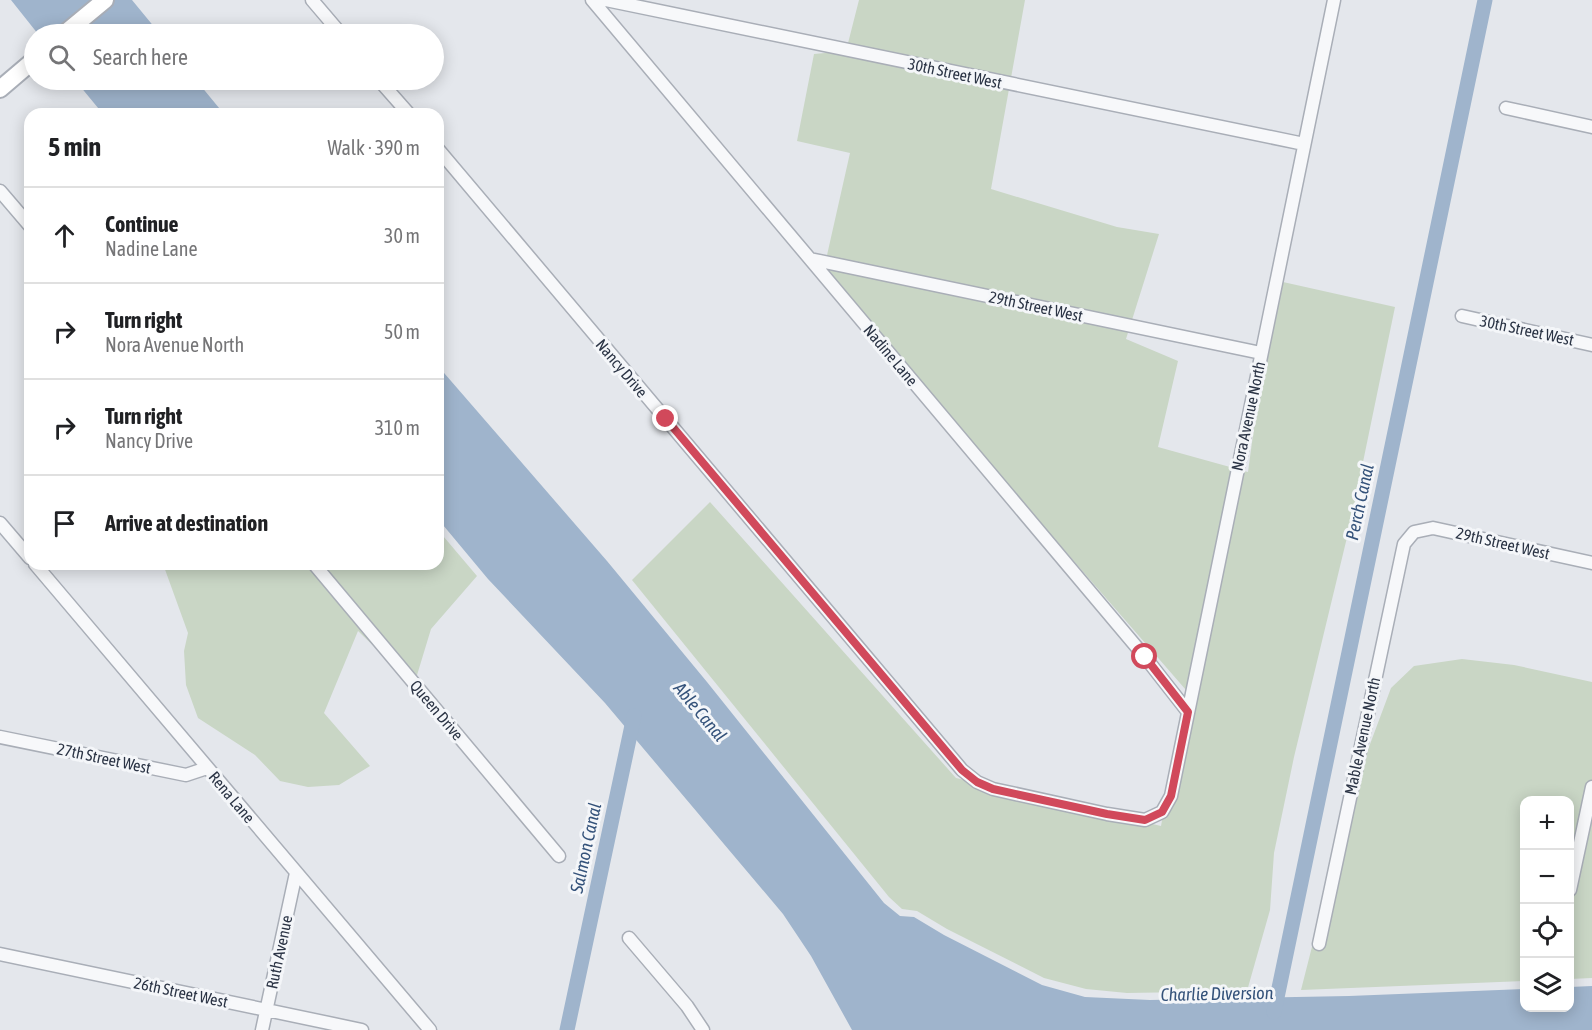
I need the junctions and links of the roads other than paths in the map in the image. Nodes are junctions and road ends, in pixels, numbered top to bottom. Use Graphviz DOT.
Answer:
graph roads {
  1 [pos="105,0"];
  2 [pos="312,0"];
  3 [pos="591,0"];
  4 [pos="606,0"];
  5 [pos="1334,0"];
  6 [pos="76,24"];
  7 [pos="332,24"];
  8 [pos="24,69"];
  9 [pos="0,89"];
  10 [pos="388,90"];
  11 [pos="404,108"];
  12 [pos="1506,108"];
  13 [pos="1592,127"];
  14 [pos="1304,144"];
  15 [pos="444,156"];
  16 [pos="0,191"];
  17 [pos="24,219"];
  18 [pos="810,259"];
  19 [pos="1462,316"];
  20 [pos="1592,345"];
  21 [pos="1261,353"];
  22 [pos="0,523"];
  23 [pos="1414,532"];
  24 [pos="24,551"];
  25 [pos="1592,563"];
  26 [pos="40,570"];
  27 [pos="319,570"];
  28 [pos="1188,712"];
  29 [pos="0,737"];
  30 [pos="207,768"];
  31 [pos="1592,787"];
  32 [pos="1145,820"];
  33 [pos="559,856"];
  34 [pos="1574,868"];
  35 [pos="296,873"];
  36 [pos="629,938"];
  37 [pos="1319,944"];
  38 [pos="0,954"];
  39 [pos="266,1010"];
  40 [pos="698,1027"];
  41 [pos="262,1030"];
  42 [pos="362,1030"];
  43 [pos="430,1030"];
  1 -- 6 [label="street"];
  2 -- 7 [label="street"];
  3 -- 18 [label="street, Nadine Lane"];
  4 -- 14 [label="street, 30th Street West"];
  5 -- 14 [label="street, Nora Avenue North"];
  8 -- 9 [label="street"];
  10 -- 11 [label="street"];
  12 -- 13 [label="street"];
  14 -- 21 [label="street, Nora Avenue North"];
  15 -- 32 [label="street, Nancy Drive"];
  16 -- 17 [label="street"];
  18 -- 21 [label="street, 29th Street West"];
  18 -- 28 [label="street, Nadine Lane"];
  19 -- 20 [label="street, 30th Street West"];
  21 -- 28 [label="street, Nora Avenue North"];
  22 -- 24 [label="street"];
  23 -- 25 [label="street, 29th Street West"];
  23 -- 37 [label="street, Mable Avenue North"];
  26 -- 30 [label="street, Rena Lane"];
  27 -- 33 [label="street, Queen Drive"];
  28 -- 32 [label="street, Nora Avenue North"];
  29 -- 30 [label="street, 27th Street West"];
  30 -- 35 [label="street, Rena Lane"];
  31 -- 34 [label="street"];
  35 -- 39 [label="street, Ruth Avenue"];
  35 -- 43 [label="street, Rena Lane"];
  36 -- 40 [label="street"];
  38 -- 39 [label="street, 26th Street West"];
  39 -- 41 [label="street, Ruth Avenue"];
  39 -- 42 [label="street, 26th Street West"];
}
